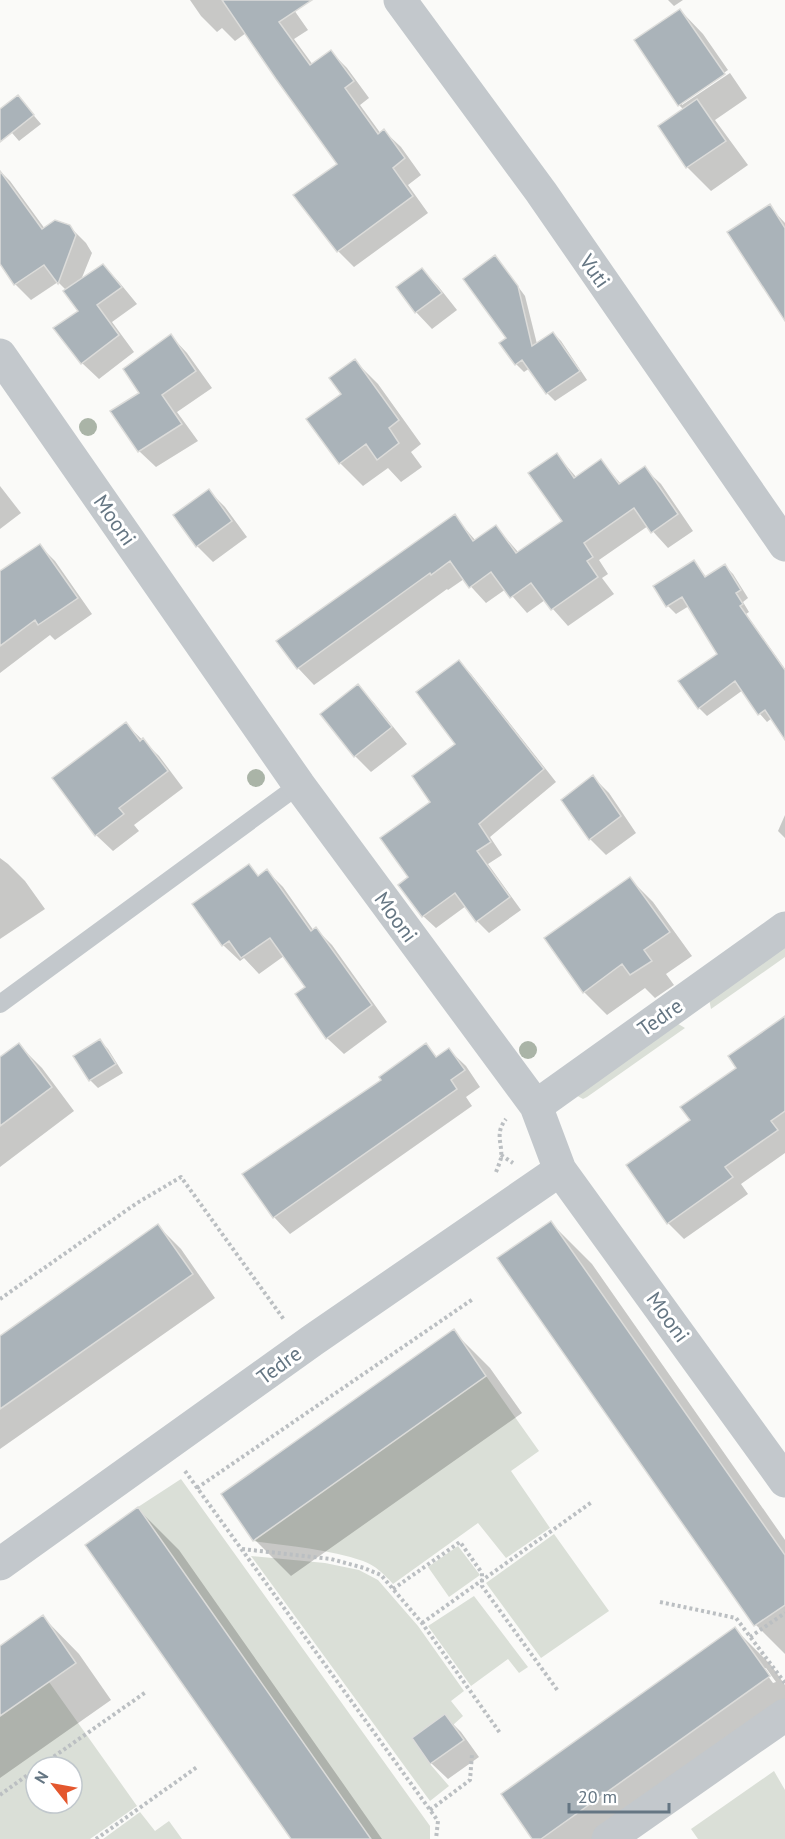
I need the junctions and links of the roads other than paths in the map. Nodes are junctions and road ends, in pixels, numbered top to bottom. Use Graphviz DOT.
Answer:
graph roads {
  1 [pos="400,0"];
  2 [pos="0,355"];
  3 [pos="785,546"];
  4 [pos="299,785"];
  5 [pos="785,928"];
  6 [pos="0,1004"];
  7 [pos="536,1107"];
  8 [pos="560,1170"];
  9 [pos="785,1481"];
  10 [pos="0,1564"];
  11 [pos="785,1715"];
  12 [pos="608,1839"];
  1 -- 3 [label="street, Vuti"];
  2 -- 4 [label="street, Mooni"];
  4 -- 6 [label="lane"];
  4 -- 7 [label="street, Mooni"];
  5 -- 7 [label="street, Tedre"];
  7 -- 8 [label="street, Mooni"];
  8 -- 9 [label="street, Mooni"];
  8 -- 10 [label="street, Tedre"];
  11 -- 12 [label="street"];
}
